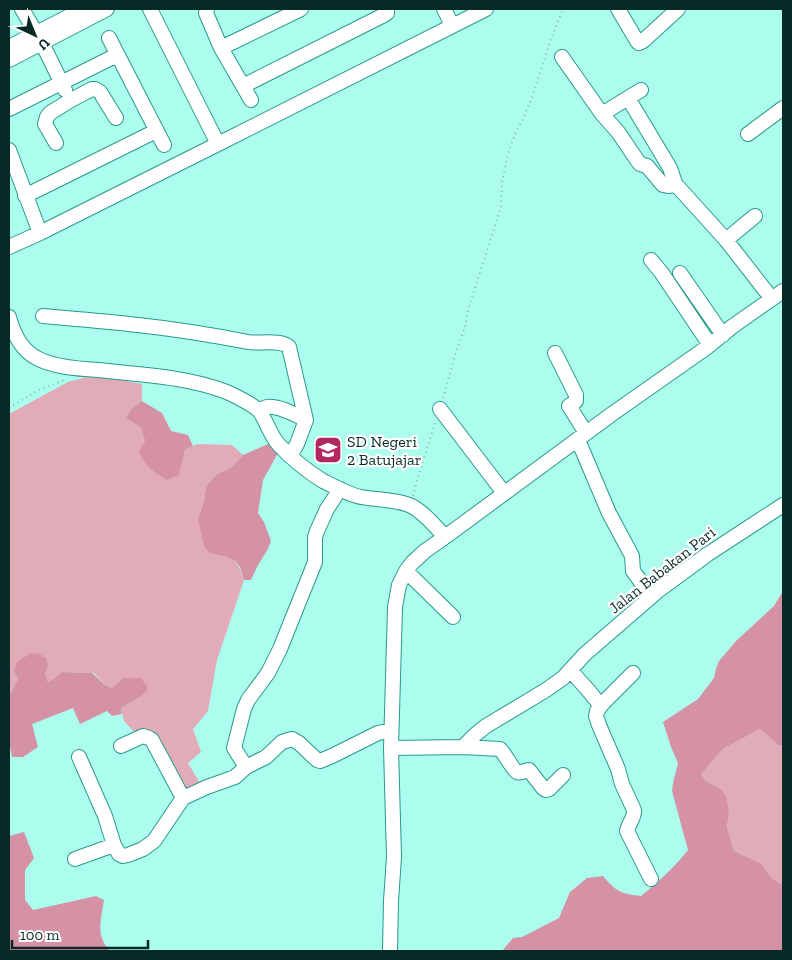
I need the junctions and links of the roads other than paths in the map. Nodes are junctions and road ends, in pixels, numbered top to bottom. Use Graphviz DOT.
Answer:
graph roads {
  1 [pos="22,9"];
  2 [pos="84,9"];
  3 [pos="107,9"];
  4 [pos="150,9"];
  5 [pos="207,9"];
  6 [pos="301,9"];
  7 [pos="387,9"];
  8 [pos="444,9"];
  9 [pos="486,9"];
  10 [pos="618,9"];
  11 [pos="673,10"];
  12 [pos="452,25"];
  13 [pos="39,38"];
  14 [pos="109,38"];
  15 [pos="9,47"];
  16 [pos="221,48"];
  17 [pos="118,55"];
  18 [pos="562,57"];
  19 [pos="9,60"];
  20 [pos="61,83"];
  21 [pos="243,86"];
  22 [pos="641,90"];
  23 [pos="628,98"];
  24 [pos="71,100"];
  25 [pos="251,100"];
  26 [pos="783,108"];
  27 [pos="9,109"];
  28 [pos="602,114"];
  29 [pos="116,118"];
  30 [pos="156,132"];
  31 [pos="748,134"];
  32 [pos="56,143"];
  33 [pos="164,144"];
  34 [pos="218,144"];
  35 [pos="9,150"];
  36 [pos="676,186"];
  37 [pos="25,196"];
  38 [pos="755,216"];
  39 [pos="40,232"];
  40 [pos="726,240"];
  41 [pos="9,247"];
  42 [pos="651,260"];
  43 [pos="680,273"];
  44 [pos="777,295"];
  45 [pos="43,316"];
  46 [pos="9,317"];
  47 [pos="723,335"];
  48 [pos="710,345"];
  49 [pos="555,353"];
  50 [pos="440,409"];
  51 [pos="259,410"];
  52 [pos="306,420"];
  53 [pos="582,436"];
  54 [pos="290,456"];
  55 [pos="340,488"];
  56 [pos="504,493"];
  57 [pos="783,505"];
  58 [pos="446,537"];
  59 [pos="406,571"];
  60 [pos="651,596"];
  61 [pos="452,617"];
  62 [pos="570,670"];
  63 [pos="633,673"];
  64 [pos="601,706"];
  65 [pos="392,730"];
  66 [pos="121,746"];
  67 [pos="463,747"];
  68 [pos="391,748"];
  69 [pos="79,757"];
  70 [pos="246,767"];
  71 [pos="563,775"];
  72 [pos="183,798"];
  73 [pos="114,845"];
  74 [pos="76,859"];
  75 [pos="651,879"];
  76 [pos="390,951"];
  1 -- 13 [label="street"];
  2 -- 13 [label="street"];
  3 -- 13 [label="street"];
  4 -- 34 [label="street"];
  5 -- 16 [label="street"];
  6 -- 16 [label="street"];
  7 -- 21 [label="street"];
  8 -- 12 [label="street"];
  9 -- 12 [label="street"];
  10 -- 11 [label="street"];
  12 -- 34 [label="street"];
  13 -- 15 [label="street"];
  13 -- 19 [label="street"];
  13 -- 20 [label="street"];
  14 -- 17 [label="street"];
  16 -- 21 [label="street"];
  17 -- 20 [label="street"];
  17 -- 30 [label="street"];
  18 -- 28 [label="street"];
  20 -- 24 [label="street"];
  20 -- 27 [label="street"];
  21 -- 25 [label="street"];
  22 -- 23 [label="street"];
  23 -- 28 [label="street"];
  23 -- 36 [label="street"];
  24 -- 29 [label="street"];
  24 -- 32 [label="street"];
  26 -- 31 [label="street"];
  28 -- 36 [label="street"];
  30 -- 33 [label="street"];
  30 -- 37 [label="street"];
  34 -- 39 [label="street"];
  35 -- 37 [label="street"];
  36 -- 40 [label="street"];
  37 -- 39 [label="street"];
  38 -- 40 [label="street"];
  39 -- 41 [label="street"];
  40 -- 44 [label="street"];
  42 -- 48 [label="street"];
  43 -- 47 [label="street"];
  44 -- 47 [label="street"];
  45 -- 52 [label="street"];
  46 -- 51 [label="street"];
  47 -- 48 [label="street"];
  48 -- 53 [label="street"];
  49 -- 53 [label="street"];
  50 -- 56 [label="street"];
  51 -- 52 [label="street"];
  51 -- 54 [label="street"];
  52 -- 54 [label="street"];
  53 -- 56 [label="street"];
  53 -- 60 [label="street"];
  54 -- 55 [label="street"];
  55 -- 58 [label="street"];
  55 -- 70 [label="street"];
  56 -- 58 [label="street"];
  57 -- 60 [label="street, Jalan Babakan Pari"];
  58 -- 59 [label="street"];
  59 -- 61 [label="street"];
  59 -- 65 [label="street"];
  60 -- 62 [label="street, Jalan Babakan Pari"];
  62 -- 64 [label="street"];
  62 -- 67 [label="street, Jalan Babakan Pari"];
  63 -- 64 [label="street"];
  64 -- 75 [label="street"];
  65 -- 68 [label="street"];
  65 -- 70 [label="street"];
  66 -- 72 [label="street"];
  67 -- 68 [label="street"];
  67 -- 71 [label="street"];
  68 -- 76 [label="street"];
  69 -- 73 [label="street"];
  70 -- 72 [label="street"];
  72 -- 73 [label="street"];
  73 -- 74 [label="street"];
}
